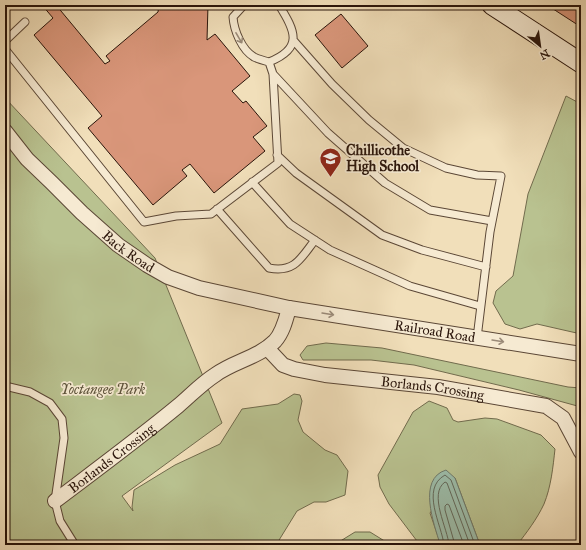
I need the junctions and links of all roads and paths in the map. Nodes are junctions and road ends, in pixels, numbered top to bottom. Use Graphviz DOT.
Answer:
graph roads {
  1 [pos="244,5"];
  2 [pos="279,5"];
  3 [pos="492,5"];
  4 [pos="25,22"];
  5 [pos="5,41"];
  6 [pos="294,41"];
  7 [pos="5,50"];
  8 [pos="270,62"];
  9 [pos="581,64"];
  10 [pos="273,74"];
  11 [pos="5,132"];
  12 [pos="277,155"];
  13 [pos="252,182"];
  14 [pos="216,209"];
  15 [pos="492,221"];
  16 [pos="315,240"];
  17 [pos="486,266"];
  18 [pos="480,306"];
  19 [pos="289,308"];
  20 [pos="477,338"];
  21 [pos="267,348"];
  22 [pos="581,354"];
  23 [pos="5,386"];
  24 [pos="581,452"];
  25 [pos="55,501"];
  26 [pos="75,545"];
  1 -- 8 [label="lane, one-way"];
  2 -- 6 [label="lane"];
  3 -- 9 [label="street"];
  4 -- 5 [label="lane"];
  6 -- 8 [label="lane"];
  6 -- 15 [label="lane"];
  7 -- 14 [label="lane"];
  8 -- 10 [label="lane"];
  10 -- 12 [label="lane"];
  10 -- 15 [label="lane"];
  11 -- 19 [label="street, Back Road"];
  12 -- 13 [label="lane"];
  12 -- 17 [label="lane"];
  13 -- 14 [label="lane"];
  13 -- 16 [label="lane"];
  14 -- 16 [label="lane"];
  15 -- 17 [label="lane"];
  16 -- 18 [label="lane"];
  17 -- 18 [label="lane"];
  18 -- 20 [label="lane"];
  19 -- 20 [label="street, Railroad Road, one-way"];
  19 -- 21 [label="street, Borlands Crossing"];
  20 -- 22 [label="street, Railroad Road, one-way"];
  21 -- 24 [label="street, Borlands Crossing"];
  21 -- 25 [label="street, Borlands Crossing"];
  23 -- 25 [label="lane"];
  25 -- 26 [label="lane"];
}
